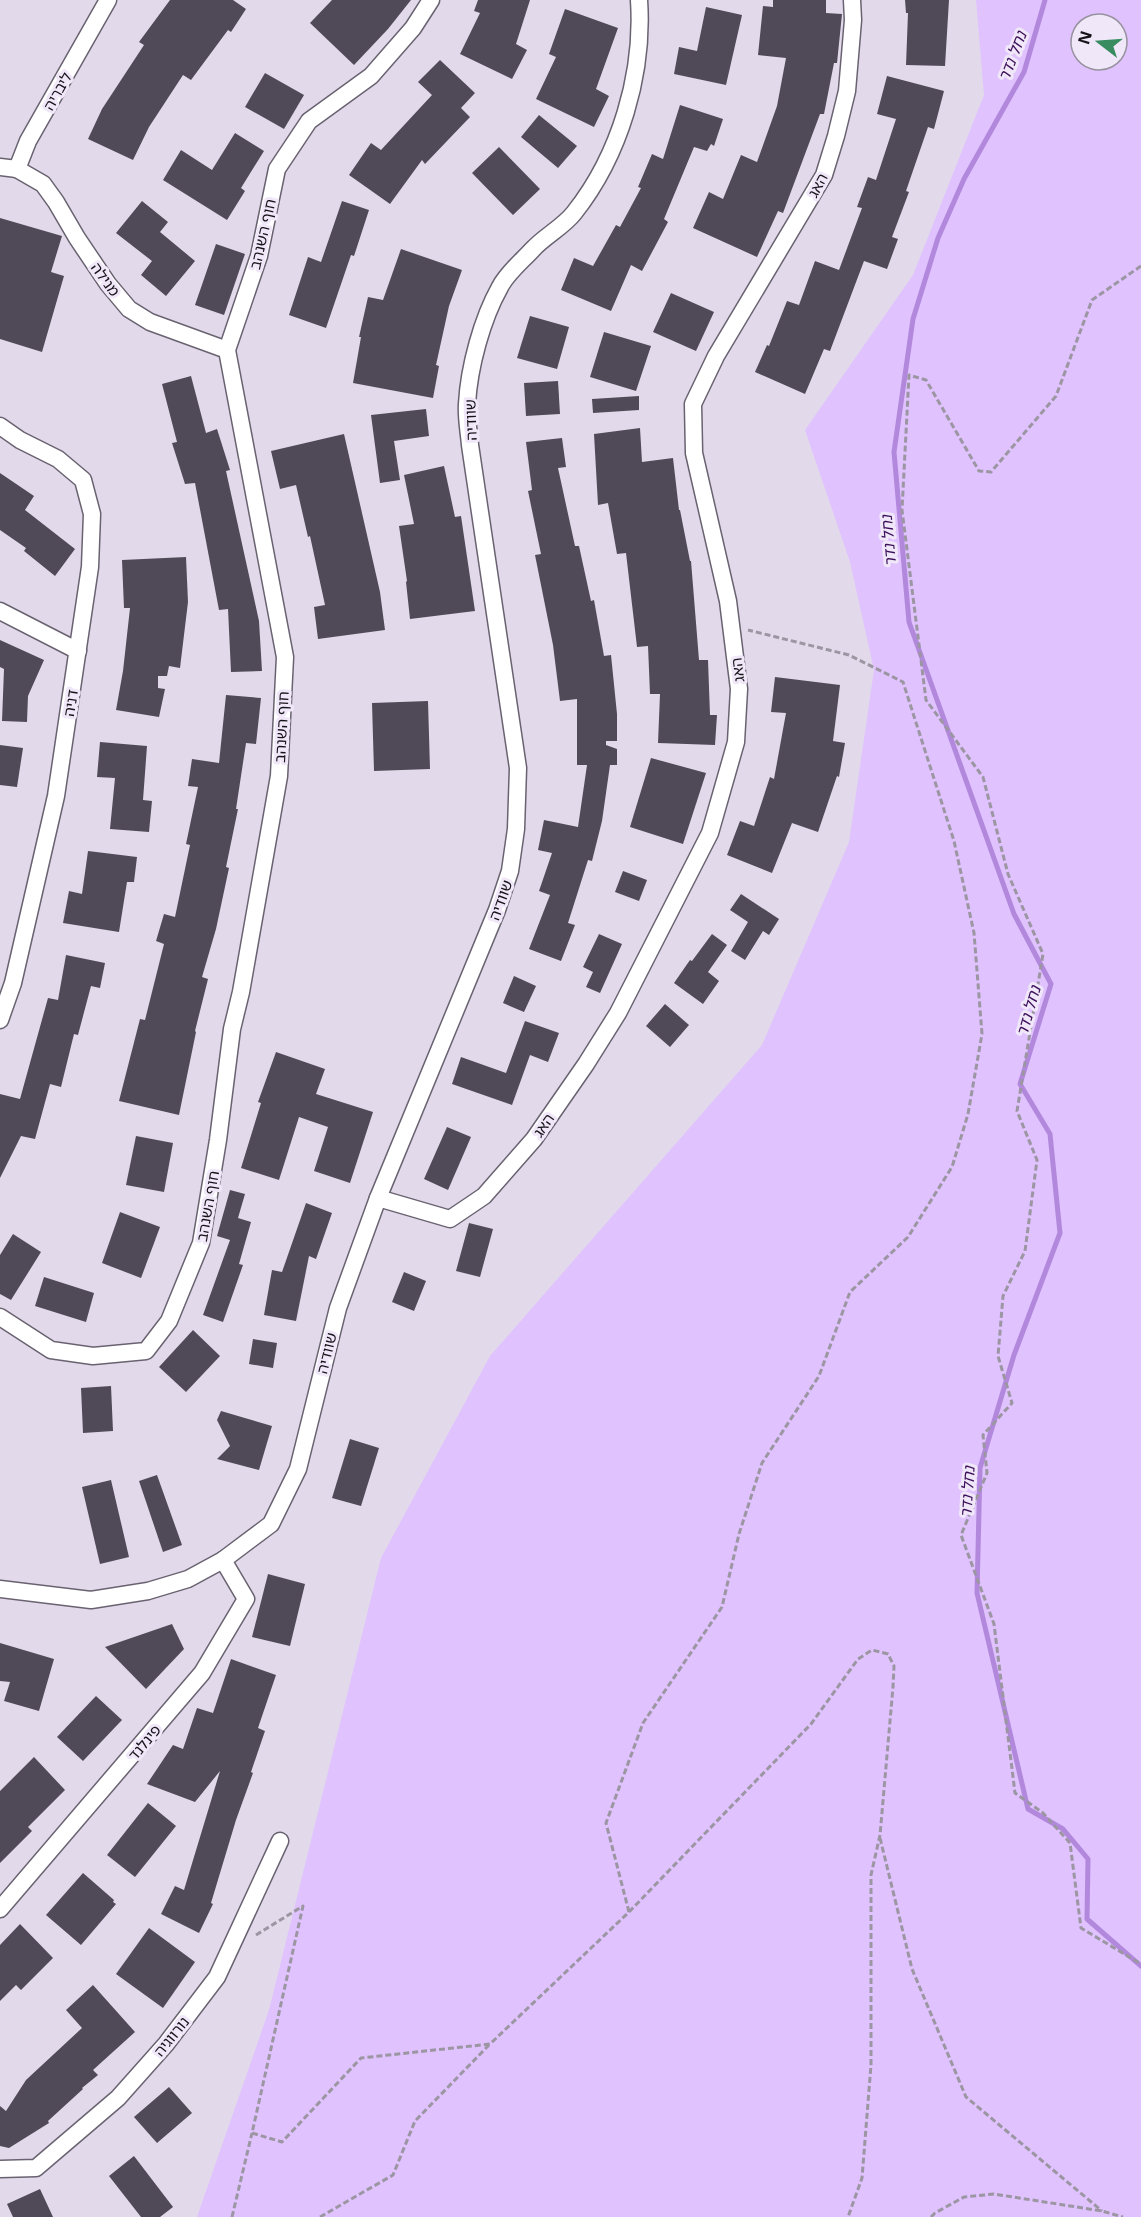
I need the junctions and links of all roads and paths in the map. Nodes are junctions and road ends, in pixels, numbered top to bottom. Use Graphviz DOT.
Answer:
graph roads {
  1 [pos="108,0"];
  2 [pos="431,0"];
  3 [pos="639,0"];
  4 [pos="852,0"];
  5 [pos="8,168"];
  6 [pos="1141,266"];
  7 [pos="227,350"];
  8 [pos="0,426"];
  9 [pos="0,611"];
  10 [pos="731,626"];
  11 [pos="78,651"];
  12 [pos="0,1020"];
  13 [pos="378,1198"];
  14 [pos="0,1317"];
  15 [pos="223,1560"];
  16 [pos="0,1589"];
  17 [pos="880,1835"];
  18 [pos="280,1840"];
  19 [pos="0,1908"];
  20 [pos="629,1912"];
  21 [pos="229,1951"];
  22 [pos="1141,1964"];
  23 [pos="490,2044"];
  24 [pos="252,2133"];
  25 [pos="0,2169"];
  26 [pos="1101,2211"];
  27 [pos="231,2217"];
  28 [pos="320,2217"];
  29 [pos="848,2217"];
  30 [pos="931,2217"];
  31 [pos="1123,2217"];
  1 -- 5 [label="street, ליבריה"];
  2 -- 7 [label="street, חוף השנהב"];
  3 -- 13 [label="street, שוודיה"];
  4 -- 10 [label="street, האג"];
  5 -- 7 [label="street, מנילה"];
  6 -- 22 [label="path"];
  7 -- 14 [label="street, חוף השנהב"];
  8 -- 11 [label="street, דניה"];
  9 -- 11 [label="street"];
  10 -- 13 [label="street, האג"];
  10 -- 20 [label="path"];
  11 -- 12 [label="street, דניה"];
  13 -- 15 [label="street, שוודיה"];
  15 -- 16 [label="street, שוודיה"];
  15 -- 19 [label="street, פינלנד"];
  17 -- 20 [label="path"];
  17 -- 26 [label="path"];
  17 -- 29 [label="path"];
  18 -- 21 [label="street, נורווגיה"];
  20 -- 23 [label="path"];
  21 -- 24 [label="path"];
  21 -- 25 [label="street, נורווגיה"];
  23 -- 24 [label="path"];
  23 -- 28 [label="path"];
  24 -- 27 [label="path"];
  26 -- 30 [label="path"];
  26 -- 31 [label="path"];
}
